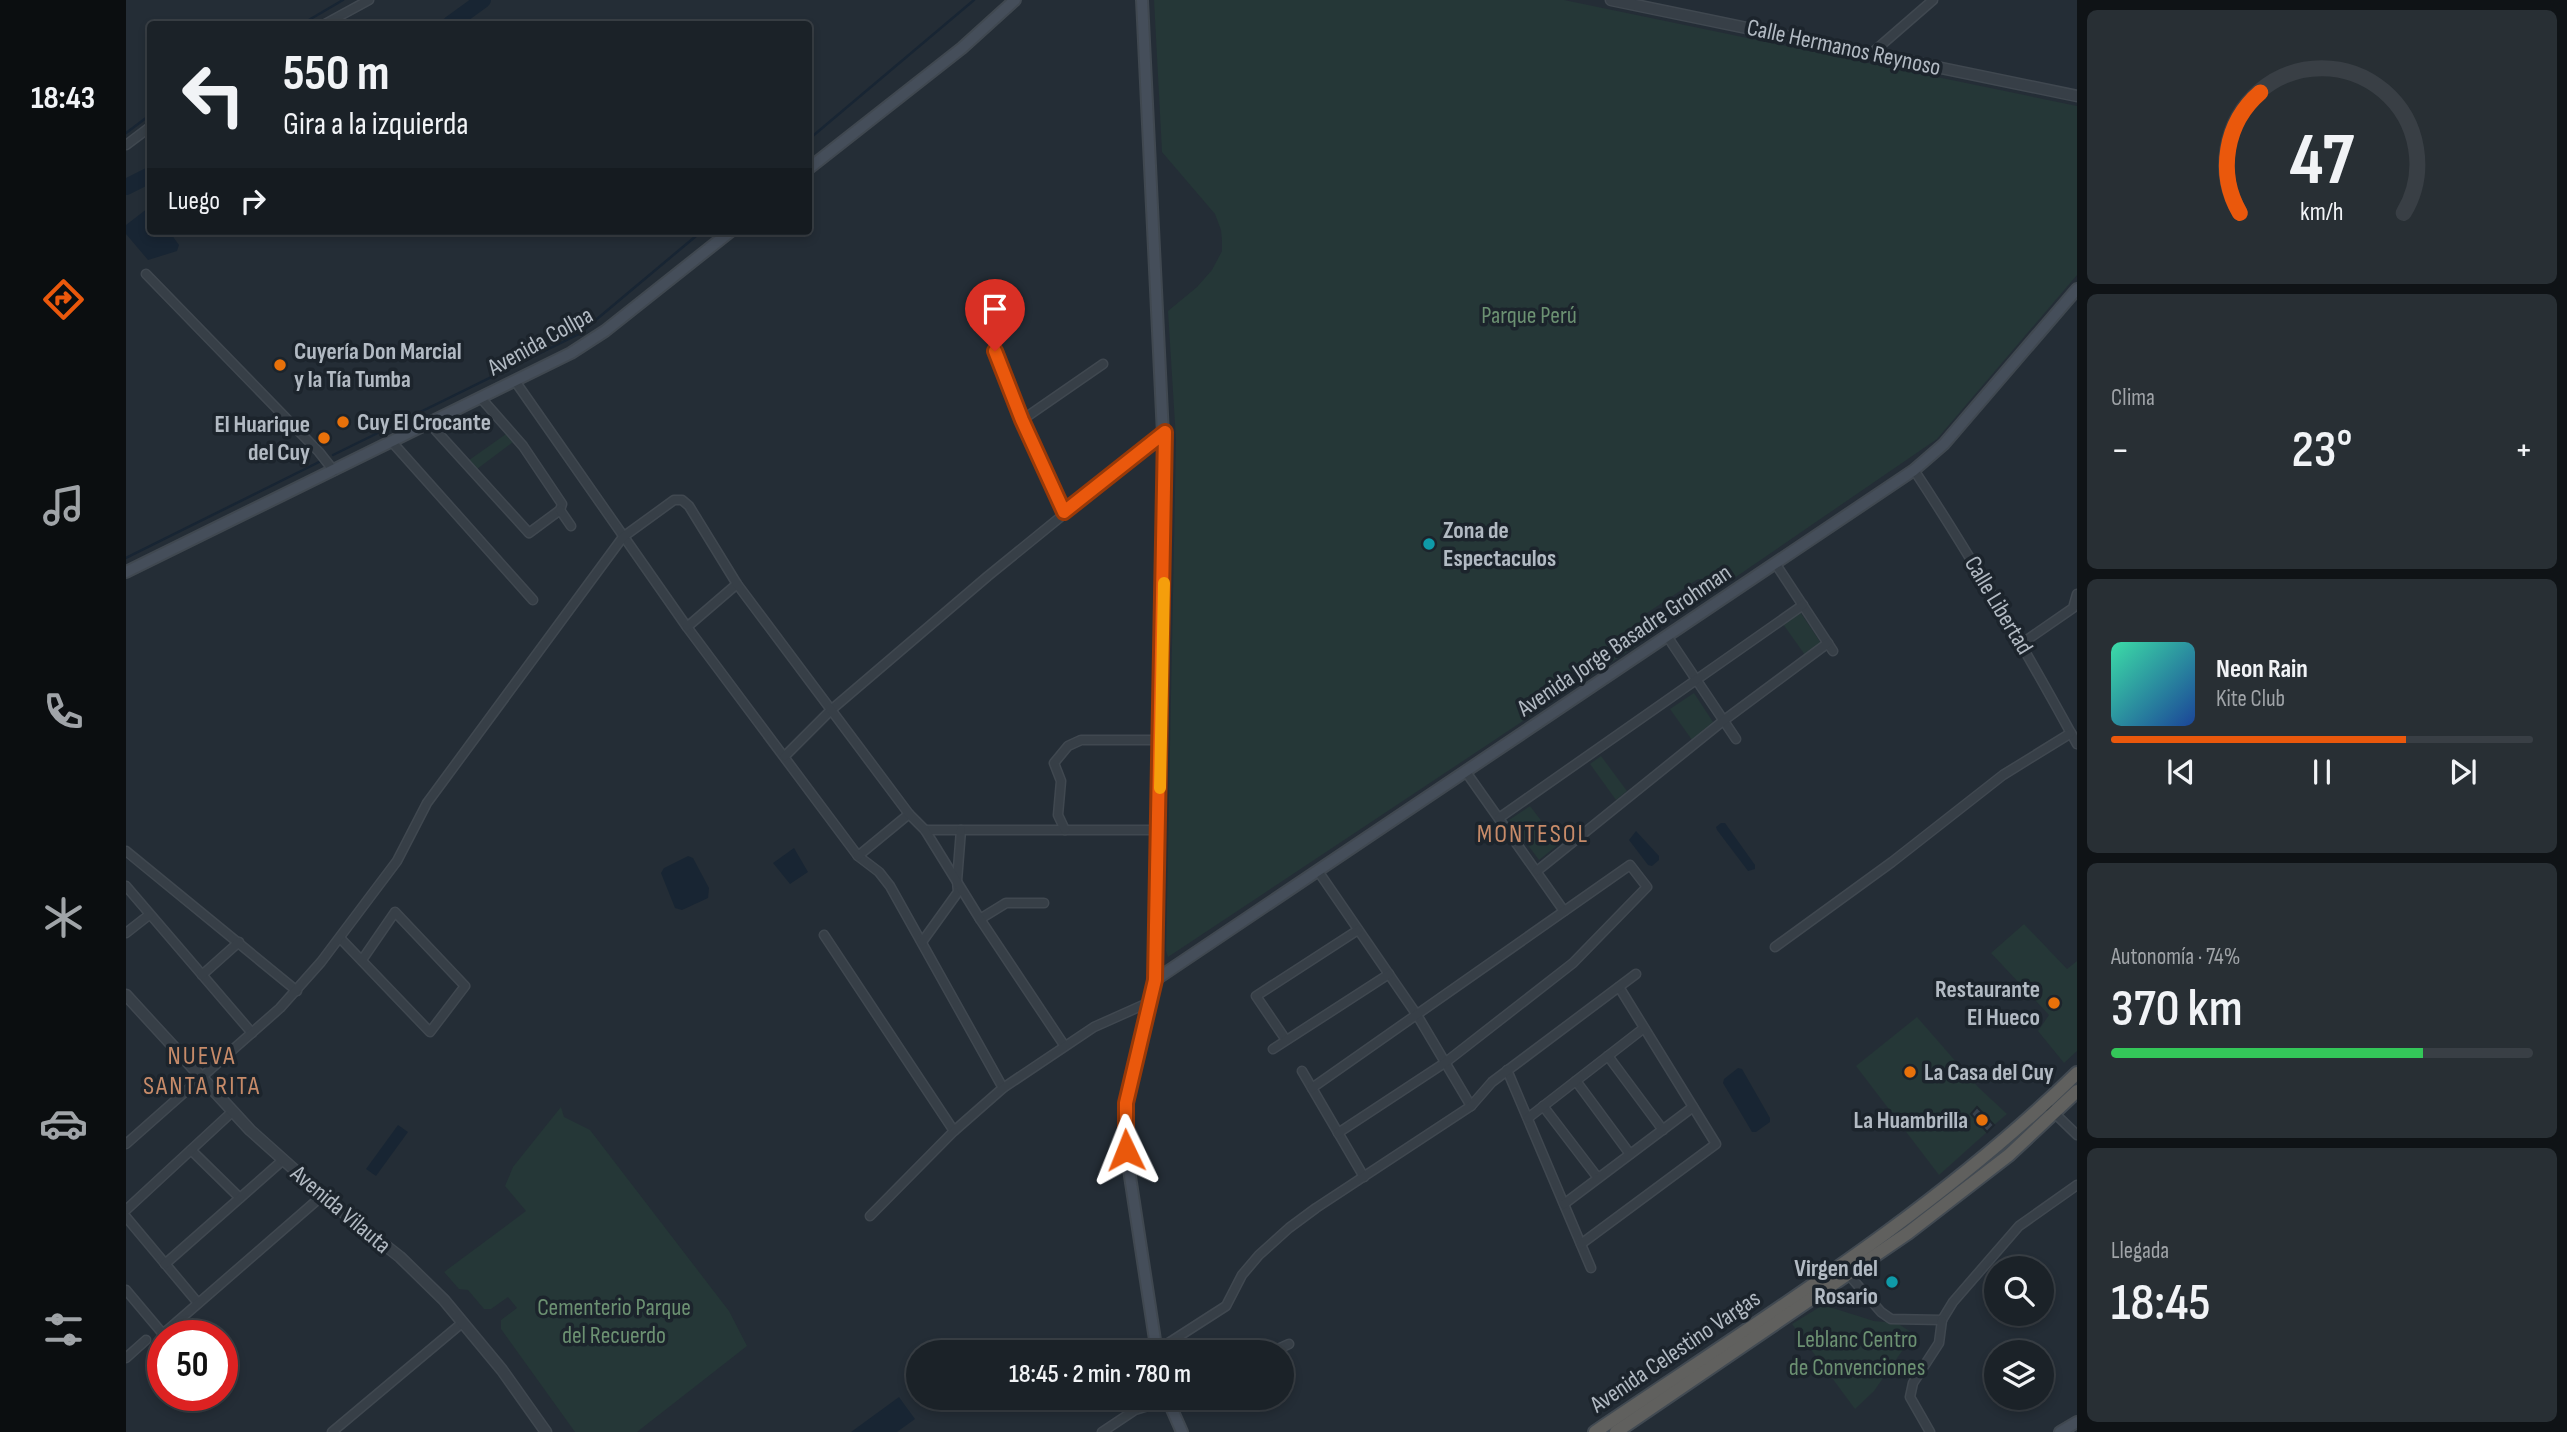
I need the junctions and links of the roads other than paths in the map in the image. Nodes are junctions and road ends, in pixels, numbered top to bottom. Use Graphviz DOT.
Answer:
graph roads {
  1 [pos="369,0"];
  2 [pos="1015,0"];
  3 [pos="1142,0"];
  4 [pos="1611,0"];
  5 [pos="1933,0"];
  6 [pos="330,21"];
  7 [pos="1872,53"];
  8 [pos="2077,96"];
  9 [pos="147,129"];
  10 [pos="126,145"];
  11 [pos="812,166"];
  12 [pos="725,235"];
  13 [pos="146,274"];
  14 [pos="2077,289"];
  15 [pos="995,351"];
  16 [pos="1103,364"];
  17 [pos="515,381"];
  18 [pos="480,397"];
  19 [pos="1022,420"];
  20 [pos="429,423"];
  21 [pos="1165,432"];
  22 [pos="392,442"];
  23 [pos="1914,470"];
  24 [pos="334,471"];
  25 [pos="559,510"];
  26 [pos="1064,512"];
  27 [pos="571,526"];
  28 [pos="623,537"];
  29 [pos="1775,563"];
  30 [pos="126,572"];
  31 [pos="737,584"];
  32 [pos="2077,594"];
  33 [pos="533,600"];
  34 [pos="1803,606"];
  35 [pos="687,627"];
  36 [pos="1667,636"];
  37 [pos="2021,644"];
  38 [pos="1695,679"];
  39 [pos="831,710"];
  40 [pos="1723,721"];
  41 [pos="2071,733"];
  42 [pos="1735,739"];
  43 [pos="1161,740"];
  44 [pos="2077,744"];
  45 [pos="785,756"];
  46 [pos="1466,772"];
  47 [pos="909,814"];
  48 [pos="1499,818"];
  49 [pos="925,830"];
  50 [pos="961,830"];
  51 [pos="1065,830"];
  52 [pos="1160,831"];
  53 [pos="126,851"];
  54 [pos="858,856"];
  55 [pos="1318,871"];
  56 [pos="1537,871"];
  57 [pos="957,881"];
  58 [pos="126,886"];
  59 [pos="1044,903"];
  60 [pos="1564,911"];
  61 [pos="149,915"];
  62 [pos="980,919"];
  63 [pos="1358,930"];
  64 [pos="126,933"];
  65 [pos="824,935"];
  66 [pos="340,938"];
  67 [pos="239,942"];
  68 [pos="922,942"];
  69 [pos="1775,947"];
  70 [pos="362,960"];
  71 [pos="1389,974"];
  72 [pos="1636,974"];
  73 [pos="202,975"];
  74 [pos="1155,980"];
  75 [pos="1619,987"];
  76 [pos="297,991"];
  77 [pos="126,995"];
  78 [pos="1150,1002"];
  79 [pos="1417,1015"];
  80 [pos="1644,1028"];
  81 [pos="252,1033"];
  82 [pos="1286,1040"];
  83 [pos="1064,1045"];
  84 [pos="1273,1049"];
  85 [pos="1608,1056"];
  86 [pos="1446,1062"];
  87 [pos="1507,1070"];
  88 [pos="1302,1072"];
  89 [pos="2077,1073"];
  90 [pos="200,1079"];
  91 [pos="1576,1081"];
  92 [pos="1003,1088"];
  93 [pos="1312,1088"];
  94 [pos="2077,1091"];
  95 [pos="1471,1106"];
  96 [pos="1543,1106"];
  97 [pos="1693,1107"];
  98 [pos="2050,1108"];
  99 [pos="232,1112"];
  100 [pos="1528,1118"];
  101 [pos="1663,1130"];
  102 [pos="954,1131"];
  103 [pos="1338,1133"];
  104 [pos="2077,1135"];
  105 [pos="126,1144"];
  106 [pos="191,1150"];
  107 [pos="1630,1154"];
  108 [pos="283,1160"];
  109 [pos="1364,1177"];
  110 [pos="1598,1178"];
  111 [pos="2077,1185"];
  112 [pos="323,1195"];
  113 [pos="240,1198"];
  114 [pos="1564,1204"];
  115 [pos="126,1210"];
  116 [pos="870,1216"];
  117 [pos="126,1217"];
  118 [pos="1581,1244"];
  119 [pos="165,1264"];
  120 [pos="1591,1268"];
  121 [pos="1848,1275"];
  122 [pos="1822,1285"];
  123 [pos="126,1290"];
  124 [pos="198,1303"];
  125 [pos="1942,1320"];
  126 [pos="462,1322"];
  127 [pos="146,1340"];
  128 [pos="1154,1340"];
  129 [pos="1174,1340"];
  130 [pos="126,1358"];
  131 [pos="1135,1410"];
  132 [pos="1173,1410"];
  133 [pos="1634,1413"];
  134 [pos="2077,1422"];
  135 [pos="332,1432"];
  136 [pos="546,1432"];
  137 [pos="1102,1432"];
  138 [pos="1182,1432"];
  139 [pos="1595,1432"];
  140 [pos="1616,1432"];
  141 [pos="1930,1432"];
  142 [pos="2060,1432"];
  1 -- 6 [label="street"];
  2 -- 11 [label="main road"];
  3 -- 21 [label="main road"];
  4 -- 7 [label="street, Calle Hermanos Reynoso"];
  5 -- 7 [label="street"];
  7 -- 8 [label="street, Calle Hermanos Reynoso"];
  9 -- 10 [label="street"];
  12 -- 17 [label="main road, Avenida Collpa"];
  13 -- 24 [label="street"];
  14 -- 23 [label="main road, Avenida Jorge Basadre Grohman"];
  15 -- 19 [label="street"];
  16 -- 19 [label="street"];
  17 -- 18 [label="main road, Avenida Collpa"];
  17 -- 28 [label="street"];
  18 -- 20 [label="main road, Avenida Collpa"];
  18 -- 25 [label="street"];
  19 -- 26 [label="street"];
  20 -- 22 [label="main road, Avenida Collpa"];
  20 -- 25 [label="street"];
  21 -- 26 [label="street"];
  21 -- 43 [label="main road"];
  22 -- 24 [label="main road, Avenida Collpa"];
  22 -- 33 [label="street"];
  23 -- 29 [label="main road, Avenida Jorge Basadre Grohman"];
  23 -- 37 [label="street, Calle Libertad"];
  24 -- 30 [label="main road, Avenida Collpa"];
  25 -- 27 [label="street"];
  26 -- 39 [label="street"];
  28 -- 31 [label="street"];
  28 -- 35 [label="street"];
  28 -- 66 [label="street"];
  29 -- 34 [label="street"];
  29 -- 36 [label="main road, Avenida Jorge Basadre Grohman"];
  31 -- 35 [label="street"];
  31 -- 39 [label="street"];
  32 -- 37 [label="street"];
  34 -- 38 [label="street"];
  34 -- 40 [label="street"];
  35 -- 45 [label="street"];
  36 -- 38 [label="street"];
  36 -- 46 [label="main road, Avenida Jorge Basadre Grohman"];
  37 -- 41 [label="street, Calle Libertad"];
  38 -- 40 [label="street"];
  38 -- 48 [label="street"];
  39 -- 45 [label="street"];
  39 -- 47 [label="street"];
  40 -- 42 [label="street"];
  40 -- 56 [label="street"];
  41 -- 44 [label="street, Calle Libertad"];
  41 -- 69 [label="street"];
  43 -- 51 [label="street"];
  43 -- 52 [label="main road"];
  45 -- 54 [label="street"];
  46 -- 48 [label="street"];
  46 -- 55 [label="main road, Avenida Jorge Basadre Grohman"];
  47 -- 49 [label="street"];
  47 -- 54 [label="street"];
  48 -- 56 [label="street"];
  49 -- 50 [label="street"];
  49 -- 57 [label="street"];
  50 -- 51 [label="street"];
  50 -- 57 [label="street"];
  51 -- 52 [label="street"];
  52 -- 74 [label="main road"];
  53 -- 67 [label="street"];
  54 -- 68 [label="street"];
  55 -- 63 [label="street"];
  55 -- 74 [label="main road, Avenida Jorge Basadre Grohman"];
  56 -- 60 [label="street"];
  57 -- 62 [label="street"];
  57 -- 68 [label="street"];
  58 -- 61 [label="street"];
  59 -- 62 [label="street"];
  60 -- 79 [label="street"];
  60 -- 86 [label="street"];
  61 -- 64 [label="street"];
  61 -- 73 [label="street"];
  62 -- 83 [label="street"];
  63 -- 71 [label="street"];
  63 -- 82 [label="street"];
  65 -- 102 [label="street"];
  66 -- 70 [label="street"];
  66 -- 76 [label="street"];
  67 -- 73 [label="street"];
  67 -- 76 [label="street"];
  68 -- 92 [label="street"];
  70 -- 70 [label="street"];
  71 -- 79 [label="street"];
  71 -- 82 [label="street"];
  72 -- 75 [label="street"];
  73 -- 81 [label="street"];
  74 -- 78 [label="main road"];
  75 -- 80 [label="street"];
  75 -- 87 [label="street"];
  76 -- 81 [label="street"];
  77 -- 90 [label="street, Avenida Vilauta"];
  78 -- 83 [label="street"];
  78 -- 128 [label="main road"];
  79 -- 86 [label="street"];
  79 -- 93 [label="street"];
  80 -- 85 [label="street"];
  80 -- 97 [label="street"];
  81 -- 90 [label="street"];
  82 -- 84 [label="street"];
  83 -- 92 [label="street"];
  85 -- 91 [label="street"];
  85 -- 101 [label="street"];
  86 -- 95 [label="street"];
  86 -- 103 [label="street"];
  87 -- 95 [label="street"];
  87 -- 100 [label="street"];
  88 -- 93 [label="street"];
  89 -- 98 [label="highway, Avenida Celestino Vargas"];
  90 -- 99 [label="street, Avenida Vilauta"];
  90 -- 105 [label="street"];
  91 -- 96 [label="street"];
  91 -- 107 [label="street"];
  92 -- 102 [label="street"];
  93 -- 103 [label="street"];
  94 -- 98 [label="highway, Avenida Celestino Vargas"];
  95 -- 109 [label="street"];
  96 -- 100 [label="street"];
  96 -- 110 [label="street"];
  97 -- 101 [label="street"];
  97 -- 118 [label="street"];
  98 -- 104 [label="street"];
  98 -- 121 [label="highway, Avenida Celestino Vargas"];
  98 -- 122 [label="highway, Avenida Celestino Vargas"];
  99 -- 106 [label="street"];
  99 -- 108 [label="street, Avenida Vilauta"];
  100 -- 114 [label="street"];
  101 -- 107 [label="street"];
  102 -- 116 [label="street"];
  103 -- 109 [label="street"];
  106 -- 113 [label="street"];
  106 -- 115 [label="street"];
  107 -- 110 [label="street"];
  108 -- 112 [label="street, Avenida Vilauta"];
  108 -- 113 [label="street"];
  109 -- 129 [label="street"];
  110 -- 114 [label="street"];
  111 -- 125 [label="street"];
  112 -- 124 [label="street"];
  112 -- 126 [label="street, Avenida Vilauta"];
  113 -- 119 [label="street"];
  114 -- 118 [label="street"];
  117 -- 119 [label="street"];
  118 -- 120 [label="street"];
  119 -- 124 [label="street"];
  121 -- 122 [label="highway, Avenida Celestino Vargas"];
  121 -- 125 [label="street"];
  122 -- 133 [label="highway, Avenida Celestino Vargas"];
  123 -- 124 [label="street"];
  125 -- 141 [label="street"];
  126 -- 135 [label="street"];
  126 -- 136 [label="street, Avenida Vilauta"];
  127 -- 130 [label="street"];
  131 -- 137 [label="street"];
  132 -- 138 [label="main road"];
  133 -- 139 [label="highway, Avenida Celestino Vargas"];
  133 -- 140 [label="highway, Avenida Celestino Vargas"];
  134 -- 142 [label="main road"];
}
